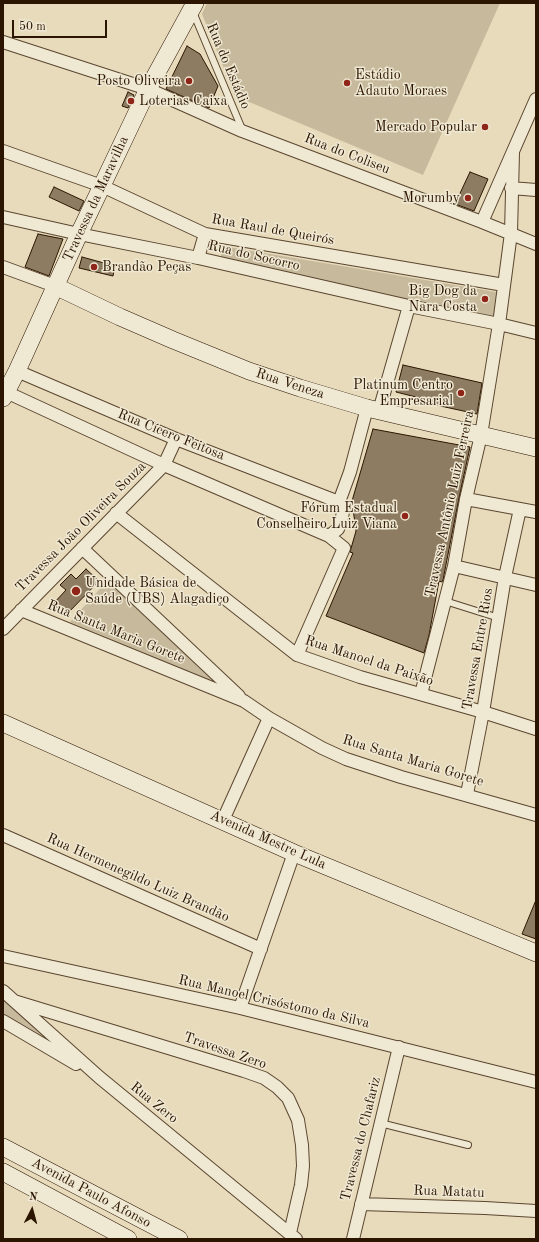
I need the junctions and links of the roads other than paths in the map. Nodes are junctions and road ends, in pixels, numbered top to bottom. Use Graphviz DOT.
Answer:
graph roads {
  1 [pos="193,6"];
  2 [pos="3,42"];
  3 [pos="148,89"];
  4 [pos="536,99"];
  5 [pos="242,131"];
  6 [pos="3,151"];
  7 [pos="513,152"];
  8 [pos="102,186"];
  9 [pos="511,188"];
  10 [pos="536,190"];
  11 [pos="3,218"];
  12 [pos="482,222"];
  13 [pos="79,234"];
  14 [pos="205,234"];
  15 [pos="510,234"];
  16 [pos="536,244"];
  17 [pos="198,258"];
  18 [pos="3,267"];
  19 [pos="504,285"];
  20 [pos="55,286"];
  21 [pos="409,306"];
  22 [pos="499,324"];
  23 [pos="536,333"];
  24 [pos="10,369"];
  25 [pos="4,393"];
  26 [pos="373,410"];
  27 [pos="480,435"];
  28 [pos="176,439"];
  29 [pos="536,448"];
  30 [pos="164,465"];
  31 [pos="466,499"];
  32 [pos="339,502"];
  33 [pos="520,509"];
  34 [pos="536,512"];
  35 [pos="116,513"];
  36 [pos="329,536"];
  37 [pos="82,548"];
  38 [pos="454,566"];
  39 [pos="506,578"];
  40 [pos="536,585"];
  41 [pos="445,601"];
  42 [pos="21,610"];
  43 [pos="499,618"];
  44 [pos="3,628"];
  45 [pos="297,655"];
  46 [pos="421,694"];
  47 [pos="244,701"];
  48 [pos="483,712"];
  49 [pos="269,718"];
  50 [pos="3,723"];
  51 [pos="536,729"];
  52 [pos="467,794"];
  53 [pos="536,815"];
  54 [pos="223,820"];
  55 [pos="3,835"];
  56 [pos="294,853"];
  57 [pos="261,949"];
  58 [pos="536,953"];
  59 [pos="3,956"];
  60 [pos="3,991"];
  61 [pos="14,1001"];
  62 [pos="240,1008"];
  63 [pos="3,1021"];
  64 [pos="399,1047"];
  65 [pos="99,1077"];
  66 [pos="536,1082"];
  67 [pos="380,1123"];
  68 [pos="468,1145"];
  69 [pos="3,1147"];
  70 [pos="3,1172"];
  71 [pos="361,1204"];
  72 [pos="536,1211"];
  73 [pos="293,1236"];
  74 [pos="128,1239"];
  75 [pos="179,1239"];
  76 [pos="353,1239"];
  1 -- 3 [label="street, Travessa da Maravilha"];
  1 -- 5 [label="lane, Rua do Estádio"];
  2 -- 3 [label="street, Rua do Coliseu"];
  3 -- 5 [label="street, Rua do Coliseu"];
  3 -- 8 [label="street, Travessa da Maravilha"];
  4 -- 7 [label="street, Travessa Antônio Luiz Ferreira"];
  5 -- 12 [label="street, Rua do Coliseu"];
  6 -- 8 [label="street, Rua Raul de Queirós"];
  7 -- 9 [label="street, Travessa Antônio Luiz Ferreira"];
  7 -- 12 [label="street, Travessa Antônio Luiz Ferreira"];
  8 -- 13 [label="street, Travessa da Maravilha"];
  8 -- 14 [label="street, Rua Raul de Queirós"];
  9 -- 10 [label="street"];
  9 -- 15 [label="street, Travessa Antônio Luiz Ferreira"];
  11 -- 13 [label="street, Rua do Socorro"];
  12 -- 15 [label="street, Rua do Coliseu"];
  13 -- 17 [label="street, Rua do Socorro"];
  13 -- 20 [label="street, Travessa da Maravilha"];
  14 -- 17 [label="street"];
  14 -- 19 [label="street, Rua Raul de Queirós"];
  15 -- 16 [label="street, Rua do Coliseu"];
  15 -- 19 [label="street, Travessa Antônio Luiz Ferreira"];
  17 -- 21 [label="street, Rua do Socorro"];
  18 -- 20 [label="street"];
  19 -- 22 [label="street, Travessa Antônio Luiz Ferreira"];
  20 -- 24 [label="street, Travessa da Maravilha"];
  20 -- 26 [label="street, Rua Veneza"];
  21 -- 22 [label="street, Rua do Socorro"];
  21 -- 26 [label="street"];
  22 -- 23 [label="street, Rua do Socorro"];
  22 -- 27 [label="street, Travessa Antônio Luiz Ferreira"];
  24 -- 25 [label="street, Travessa da Maravilha"];
  24 -- 28 [label="street, Rua Cícero Feitosa"];
  25 -- 30 [label="street, Rua Cícero Feitosa"];
  26 -- 27 [label="street, Rua Veneza"];
  26 -- 32 [label="street"];
  27 -- 29 [label="street, Rua Veneza"];
  27 -- 31 [label="street, Travessa Antônio Luiz Ferreira"];
  28 -- 30 [label="street"];
  28 -- 32 [label="street, Rua Cícero Feitosa"];
  30 -- 35 [label="street, Travessa João Oliveira Souza"];
  30 -- 36 [label="street, Rua Cícero Feitosa"];
  31 -- 33 [label="street"];
  31 -- 38 [label="street, Travessa Antônio Luiz Ferreira"];
  32 -- 36 [label="street"];
  33 -- 34 [label="street"];
  33 -- 39 [label="street, Travessa Entre Rios"];
  35 -- 37 [label="street, Travessa João Oliveira Souza"];
  35 -- 45 [label="street, Rua Manoel da Paixão"];
  36 -- 45 [label="street, Rua Cícero Feitosa"];
  37 -- 42 [label="street, Travessa João Oliveira Souza"];
  37 -- 47 [label="street, Rua Santa Maria Gorete"];
  38 -- 39 [label="street"];
  38 -- 41 [label="street, Travessa Antônio Luiz Ferreira"];
  39 -- 40 [label="street"];
  39 -- 43 [label="street, Travessa Entre Rios"];
  41 -- 43 [label="lane"];
  41 -- 46 [label="street, Travessa Antônio Luiz Ferreira"];
  42 -- 44 [label="street, Travessa João Oliveira Souza"];
  42 -- 47 [label="street, Rua Santa Maria Gorete"];
  43 -- 48 [label="street, Travessa Entre Rios"];
  45 -- 46 [label="street, Rua Manoel da Paixão"];
  46 -- 48 [label="street, Rua Manoel da Paixão"];
  47 -- 49 [label="street, Rua Santa Maria Gorete"];
  48 -- 51 [label="street, Rua Manoel da Paixão"];
  48 -- 52 [label="street, Travessa Entre Rios"];
  49 -- 52 [label="street, Rua Santa Maria Gorete"];
  49 -- 54 [label="street"];
  50 -- 54 [label="street, Avenida Mestre Lula"];
  52 -- 53 [label="street, Rua Santa Maria Gorete"];
  54 -- 56 [label="street, Avenida Mestre Lula"];
  55 -- 57 [label="street, Rua Hermenegildo Luiz Brandão"];
  56 -- 57 [label="street"];
  56 -- 58 [label="street, Avenida Mestre Lula"];
  57 -- 62 [label="street"];
  59 -- 62 [label="street, Rua Manoel Crisóstomo da Silva"];
  60 -- 61 [label="street, Rua Zero"];
  61 -- 65 [label="street, Rua Zero"];
  61 -- 73 [label="street, Travessa Zero"];
  62 -- 64 [label="street, Rua Manoel Crisóstomo da Silva"];
  63 -- 65 [label="street"];
  64 -- 66 [label="street, Rua Manoel Crisóstomo da Silva"];
  64 -- 67 [label="street, Travessa do Chafariz"];
  65 -- 73 [label="street, Rua Zero"];
  67 -- 68 [label="lane"];
  67 -- 71 [label="street, Travessa do Chafariz"];
  69 -- 75 [label="street, Avenida Paulo Afonso"];
  70 -- 74 [label="street, Avenida Paulo Afonso"];
  71 -- 72 [label="street, Rua Matatu"];
  71 -- 76 [label="street, Travessa do Chafariz"];
}
